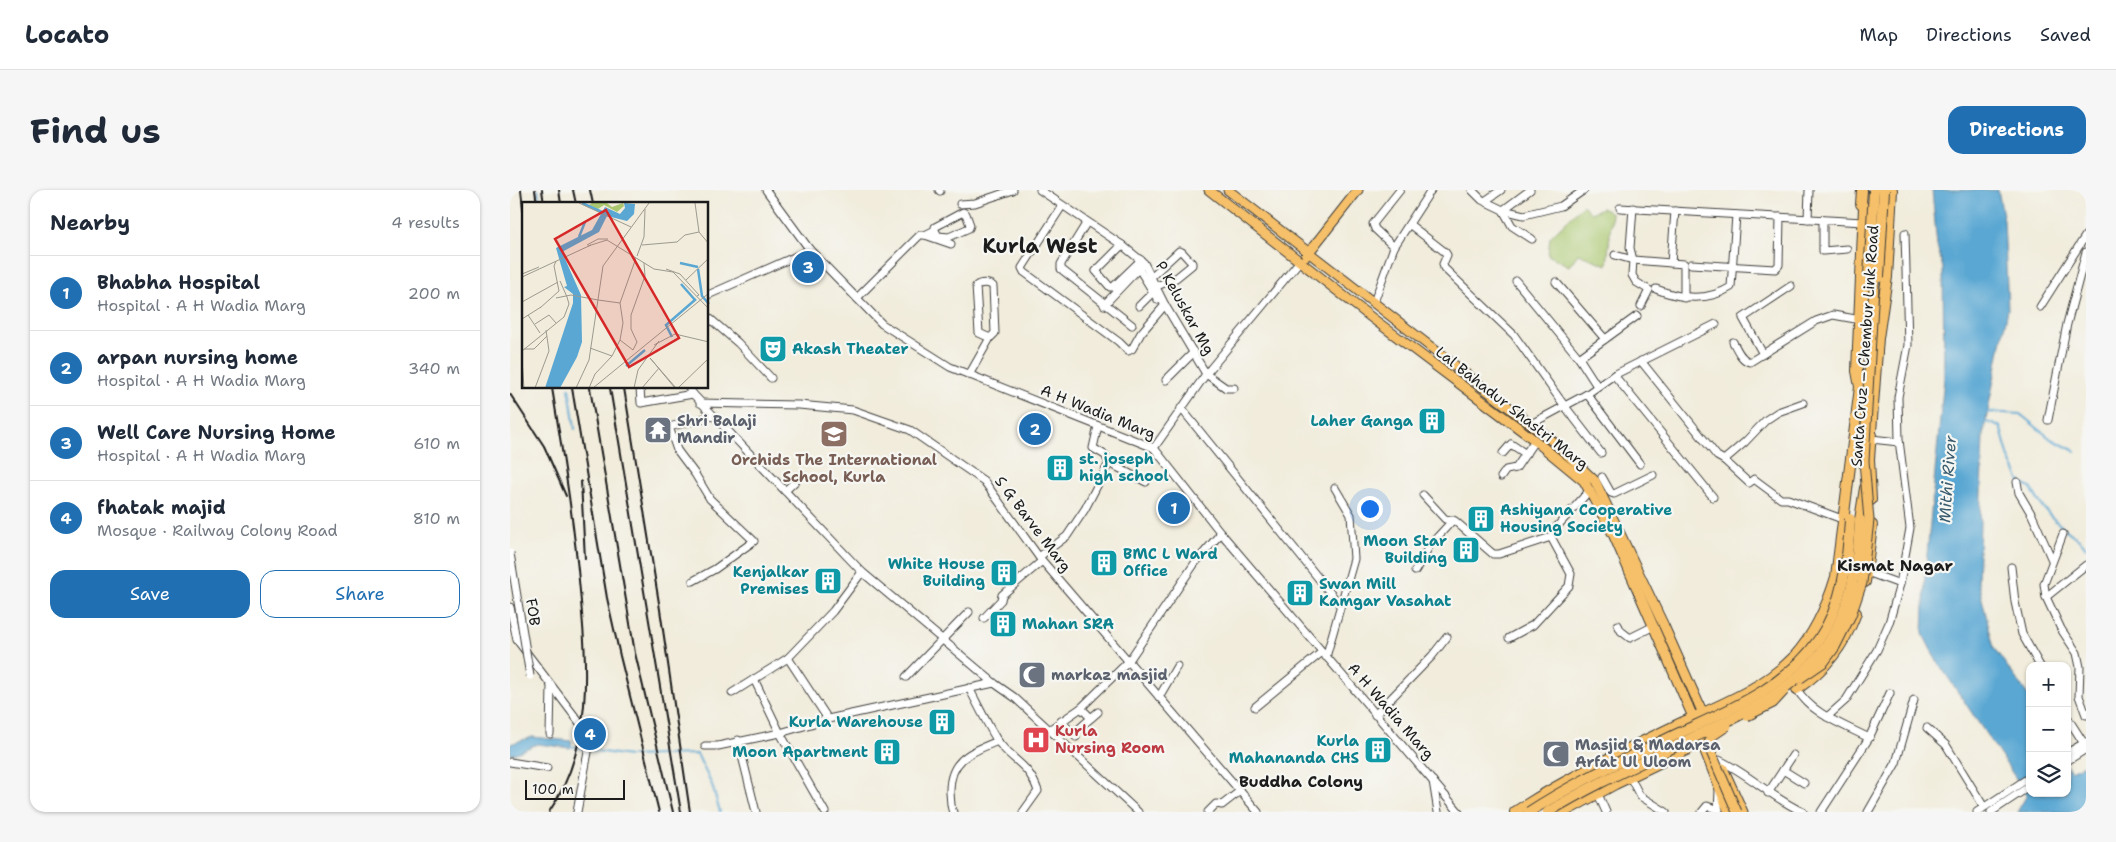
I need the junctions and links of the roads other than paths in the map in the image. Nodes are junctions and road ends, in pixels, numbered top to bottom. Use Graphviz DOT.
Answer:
graph roads {
  1 [pos="766,190"];
  2 [pos="1013,190"];
  3 [pos="1040,190"];
  4 [pos="1209,190"];
  5 [pos="1228,190"];
  6 [pos="1358,190"];
  7 [pos="1400,190"];
  8 [pos="1431,190"];
  9 [pos="1472,190"];
  10 [pos="1501,190"];
  11 [pos="1530,190"];
  12 [pos="1584,190"];
  13 [pos="1809,190"];
  14 [pos="1862,190"];
  15 [pos="1867,190"];
  16 [pos="1874,190"];
  17 [pos="1879,190"];
  18 [pos="1884,190"];
  19 [pos="1892,190"];
  20 [pos="1485,201"];
  21 [pos="960,204"];
  22 [pos="1062,206"];
  23 [pos="1250,207"];
  24 [pos="1864,207"];
  25 [pos="1620,208"];
  26 [pos="1633,208"];
  27 [pos="1890,209"];
  28 [pos="1503,210"];
  29 [pos="1675,211"];
  30 [pos="1736,214"];
  31 [pos="1780,217"];
  32 [pos="1242,218"];
  33 [pos="1808,219"];
  34 [pos="1823,220"];
  35 [pos="1087,222"];
  36 [pos="1863,222"];
  37 [pos="1409,224"];
  38 [pos="934,230"];
  39 [pos="1905,233"];
  40 [pos="925,235"];
  41 [pos="2086,235"];
  42 [pos="1532,240"];
  43 [pos="951,244"];
  44 [pos="1121,244"];
  45 [pos="1394,247"];
  46 [pos="1847,249"];
  47 [pos="810,250"];
  48 [pos="2086,252"];
  49 [pos="1310,253"];
  50 [pos="1615,255"];
  51 [pos="1633,260"];
  52 [pos="1299,262"];
  53 [pos="1671,262"];
  54 [pos="1141,264"];
  55 [pos="1691,264"];
  56 [pos="1732,267"];
  57 [pos="1095,268"];
  58 [pos="1152,276"];
  59 [pos="1874,277"];
  60 [pos="1516,281"];
  61 [pos="1556,282"];
  62 [pos="1791,286"];
  63 [pos="1155,289"];
  64 [pos="1656,289"];
  65 [pos="709,295"];
  66 [pos="857,298"];
  67 [pos="1684,298"];
  68 [pos="1158,300"];
  69 [pos="1374,302"];
  70 [pos="1104,305"];
  71 [pos="1165,305"];
  72 [pos="1139,306"];
  73 [pos="1641,306"];
  74 [pos="2040,307"];
  75 [pos="1637,316"];
  76 [pos="709,318"];
  77 [pos="1861,320"];
  78 [pos="1716,324"];
  79 [pos="1132,325"];
  80 [pos="990,338"];
  81 [pos="1878,338"];
  82 [pos="1605,339"];
  83 [pos="1732,342"];
  84 [pos="1194,352"];
  85 [pos="1763,354"];
  86 [pos="1579,358"];
  87 [pos="1641,361"];
  88 [pos="1206,374"];
  89 [pos="969,375"];
  90 [pos="1614,375"];
  91 [pos="770,378"];
  92 [pos="1166,380"];
  93 [pos="1597,386"];
  94 [pos="1860,387"];
  95 [pos="1234,388"];
  96 [pos="640,389"];
  97 [pos="691,391"];
  98 [pos="1587,394"];
  99 [pos="700,402"];
  100 [pos="1803,403"];
  101 [pos="1564,406"];
  102 [pos="1181,408"];
  103 [pos="713,416"];
  104 [pos="2048,420"];
  105 [pos="1531,424"];
  106 [pos="1098,426"];
  107 [pos="1535,440"];
  108 [pos="1871,440"];
  109 [pos="1899,442"];
  110 [pos="1154,448"];
  111 [pos="1503,453"];
  112 [pos="1601,453"];
  113 [pos="1526,454"];
  114 [pos="1869,459"];
  115 [pos="1724,460"];
  116 [pos="1109,463"];
  117 [pos="1640,464"];
  118 [pos="802,475"];
  119 [pos="1653,475"];
  120 [pos="1501,477"];
  121 [pos="1602,477"];
  122 [pos="1146,482"];
  123 [pos="2017,482"];
  124 [pos="1335,488"];
  125 [pos="1599,489"];
  126 [pos="785,491"];
  127 [pos="1423,495"];
  128 [pos="1713,497"];
  129 [pos="1851,519"];
  130 [pos="1453,520"];
  131 [pos="1221,533"];
  132 [pos="2063,534"];
  133 [pos="1551,536"];
  134 [pos="510,553"];
  135 [pos="1040,560"];
  136 [pos="2052,560"];
  137 [pos="2086,566"];
  138 [pos="2011,567"];
  139 [pos="1415,571"];
  140 [pos="862,572"];
  141 [pos="1867,572"];
  142 [pos="694,581"];
  143 [pos="1900,584"];
  144 [pos="2046,597"];
  145 [pos="1340,605"];
  146 [pos="510,607"];
  147 [pos="969,612"];
  148 [pos="1653,613"];
  149 [pos="984,618"];
  150 [pos="1618,625"];
  151 [pos="1654,626"];
  152 [pos="512,630"];
  153 [pos="1446,637"];
  154 [pos="1509,638"];
  155 [pos="942,640"];
  156 [pos="1802,647"];
  157 [pos="1324,655"];
  158 [pos="788,658"];
  159 [pos="2086,660"];
  160 [pos="1128,662"];
  161 [pos="2038,662"];
  162 [pos="1177,666"];
  163 [pos="1825,667"];
  164 [pos="2080,667"];
  165 [pos="530,676"];
  166 [pos="906,677"];
  167 [pos="754,679"];
  168 [pos="994,684"];
  169 [pos="551,686"];
  170 [pos="1794,686"];
  171 [pos="969,688"];
  172 [pos="732,693"];
  173 [pos="1890,693"];
  174 [pos="1159,698"];
  175 [pos="1698,700"];
  176 [pos="1914,700"];
  177 [pos="1688,704"];
  178 [pos="1255,707"];
  179 [pos="1080,708"];
  180 [pos="1098,712"];
  181 [pos="1375,715"];
  182 [pos="1699,715"];
  183 [pos="2086,715"];
  184 [pos="1827,717"];
  185 [pos="1091,718"];
  186 [pos="828,719"];
  187 [pos="1061,721"];
  188 [pos="2071,723"];
  189 [pos="1927,728"];
  190 [pos="1049,730"];
  191 [pos="780,733"];
  192 [pos="550,734"];
  193 [pos="1869,738"];
  194 [pos="738,740"];
  195 [pos="1706,740"];
  196 [pos="998,741"];
  197 [pos="2085,744"];
  198 [pos="705,746"];
  199 [pos="2073,752"];
  200 [pos="1794,755"];
  201 [pos="1614,756"];
  202 [pos="1719,760"];
  203 [pos="510,762"];
  204 [pos="547,768"];
  205 [pos="1783,770"];
  206 [pos="1627,779"];
  207 [pos="1433,780"];
  208 [pos="2026,780"];
  209 [pos="1804,783"];
  210 [pos="1719,788"];
  211 [pos="2026,788"];
  212 [pos="1240,791"];
  213 [pos="1768,792"];
  214 [pos="1598,794"];
  215 [pos="1996,804"];
  216 [pos="1984,807"];
  217 [pos="1718,811"];
  218 [pos="577,812"];
  219 [pos="756,812"];
  220 [pos="825,812"];
  221 [pos="953,812"];
  222 [pos="1023,812"];
  223 [pos="1138,812"];
  224 [pos="1208,812"];
  225 [pos="1258,812"];
  226 [pos="1438,812"];
  227 [pos="1459,812"];
  228 [pos="1515,812"];
  229 [pos="1530,812"];
  230 [pos="1548,812"];
  231 [pos="1564,812"];
  232 [pos="1606,812"];
  233 [pos="1666,812"];
  234 [pos="1702,812"];
  235 [pos="1729,812"];
  236 [pos="1737,812"];
  237 [pos="1742,812"];
  238 [pos="1804,812"];
  239 [pos="1821,812"];
  240 [pos="1868,812"];
  241 [pos="1977,812"];
  242 [pos="1991,812"];
  1 -- 47 [label="street, A H Wadia Marg"];
  2 -- 21 [label="street"];
  3 -- 22 [label="street, P Keluskar Mg"];
  4 -- 32 [label="main road, Lal Bahadur Shastri Marg"];
  5 -- 23 [label="main road, Lal Bahadur Shastri Marg"];
  6 -- 49 [label="main road"];
  7 -- 45 [label="street"];
  8 -- 37 [label="street"];
  9 -- 20 [label="street"];
  10 -- 20 [label="street"];
  11 -- 28 [label="street"];
  12 -- 28 [label="street"];
  13 -- 33 [label="street"];
  14 -- 24 [label="highway, Santa Cruz – Chembur Link Road"];
  15 -- 24 [label="highway"];
  16 -- 59 [label="highway, bridge"];
  17 -- 170 [label="main road, bridge"];
  18 -- 59 [label="highway, bridge"];
  19 -- 27 [label="highway, Santa Cruz – Chembur Link Road"];
  20 -- 28 [label="street"];
  22 -- 35 [label="street, P Keluskar Mg"];
  22 -- 71 [label="street"];
  23 -- 32 [label="main road"];
  23 -- 49 [label="main road, Lal Bahadur Shastri Marg"];
  24 -- 27 [label="highway"];
  24 -- 36 [label="highway, Santa Cruz – Chembur Link Road"];
  25 -- 26 [label="street"];
  26 -- 29 [label="street"];
  26 -- 51 [label="street"];
  27 -- 81 [label="highway, Santa Cruz – Chembur Link Road"];
  28 -- 42 [label="street"];
  29 -- 30 [label="street"];
  29 -- 53 [label="street"];
  30 -- 31 [label="street"];
  30 -- 56 [label="street"];
  31 -- 33 [label="street"];
  31 -- 56 [label="street"];
  32 -- 52 [label="main road, Lal Bahadur Shastri Marg"];
  33 -- 34 [label="street"];
  34 -- 36 [label="street"];
  34 -- 46 [label="street"];
  35 -- 44 [label="street, P Keluskar Mg"];
  35 -- 70 [label="street"];
  36 -- 77 [label="highway, Santa Cruz – Chembur Link Road"];
  37 -- 45 [label="street"];
  37 -- 101 [label="street"];
  38 -- 38 [label="street"];
  38 -- 40 [label="street"];
  39 -- 109 [label="street"];
  40 -- 43 [label="street"];
  40 -- 66 [label="street"];
  41 -- 74 [label="street"];
  44 -- 54 [label="street, P Keluskar Mg"];
  44 -- 54 [label="street"];
  44 -- 57 [label="street"];
  45 -- 69 [label="street"];
  47 -- 65 [label="street"];
  47 -- 66 [label="street, A H Wadia Marg"];
  48 -- 104 [label="street"];
  49 -- 52 [label="main road"];
  49 -- 69 [label="main road, Lal Bahadur Shastri Marg"];
  50 -- 51 [label="street"];
  51 -- 53 [label="street"];
  51 -- 73 [label="street"];
  52 -- 88 [label="street"];
  52 -- 107 [label="main road, Lal Bahadur Shastri Marg"];
  53 -- 67 [label="street"];
  54 -- 58 [label="street, P Keluskar Mg"];
  54 -- 63 [label="street"];
  54 -- 70 [label="street"];
  55 -- 56 [label="street"];
  56 -- 67 [label="street"];
  58 -- 63 [label="street, P Keluskar Mg"];
  58 -- 63 [label="street"];
  59 -- 81 [label="highway"];
  59 -- 94 [label="highway"];
  60 -- 86 [label="street"];
  61 -- 82 [label="street"];
  62 -- 85 [label="street"];
  63 -- 68 [label="street"];
  63 -- 71 [label="street, P Keluskar Mg"];
  63 -- 72 [label="street"];
  64 -- 67 [label="street"];
  66 -- 89 [label="street, A H Wadia Marg"];
  69 -- 105 [label="main road, Lal Bahadur Shastri Marg"];
  70 -- 79 [label="street"];
  71 -- 84 [label="street, P Keluskar Mg"];
  75 -- 82 [label="street"];
  76 -- 91 [label="street"];
  77 -- 85 [label="street"];
  77 -- 94 [label="highway, Santa Cruz – Chembur Link Road"];
  78 -- 87 [label="street"];
  80 -- 80 [label="street"];
  80 -- 89 [label="street"];
  81 -- 108 [label="highway, Santa Cruz – Chembur Link Road"];
  82 -- 86 [label="street"];
  83 -- 85 [label="street"];
  84 -- 88 [label="street, P Keluskar Mg"];
  84 -- 92 [label="street"];
  86 -- 93 [label="street"];
  87 -- 90 [label="street"];
  87 -- 115 [label="street"];
  88 -- 95 [label="street"];
  88 -- 102 [label="street"];
  89 -- 106 [label="street, A H Wadia Marg"];
  90 -- 93 [label="street"];
  90 -- 128 [label="street"];
  93 -- 98 [label="street"];
  94 -- 129 [label="highway, Santa Cruz – Chembur Link Road"];
  96 -- 97 [label="street"];
  97 -- 99 [label="street"];
  98 -- 101 [label="street"];
  98 -- 117 [label="street"];
  99 -- 103 [label="street"];
  99 -- 135 [label="street, S G Barve Marg"];
  100 -- 115 [label="street"];
  101 -- 105 [label="street"];
  101 -- 112 [label="street"];
  102 -- 110 [label="street"];
  102 -- 145 [label="street"];
  103 -- 126 [label="street"];
  103 -- 142 [label="street"];
  105 -- 125 [label="main road, Lal Bahadur Shastri Marg"];
  106 -- 110 [label="street, A H Wadia Marg"];
  106 -- 116 [label="street"];
  107 -- 113 [label="street"];
  107 -- 125 [label="main road, Lal Bahadur Shastri Marg"];
  108 -- 109 [label="street"];
  108 -- 114 [label="highway, Santa Cruz – Chembur Link Road"];
  109 -- 143 [label="street"];
  110 -- 131 [label="street, A H Wadia Marg"];
  111 -- 113 [label="street"];
  113 -- 120 [label="street"];
  114 -- 129 [label="highway"];
  114 -- 141 [label="highway, Santa Cruz – Chembur Link Road"];
  115 -- 129 [label="street"];
  116 -- 122 [label="street"];
  116 -- 135 [label="street"];
  118 -- 126 [label="street"];
  119 -- 125 [label="street"];
  121 -- 125 [label="street"];
  123 -- 136 [label="street"];
  124 -- 145 [label="street"];
  125 -- 133 [label="street"];
  125 -- 148 [label="main road, Lal Bahadur Shastri Marg"];
  126 -- 140 [label="street"];
  127 -- 130 [label="street"];
  129 -- 156 [label="highway"];
  129 -- 170 [label="highway, bridge"];
  129 -- 229 [label="highway, bridge"];
  130 -- 133 [label="street"];
  130 -- 139 [label="street"];
  131 -- 157 [label="street, A H Wadia Marg"];
  131 -- 160 [label="street"];
  132 -- 136 [label="street"];
  133 -- 154 [label="street"];
  134 -- 165 [label="street, FOB, bridge"];
  135 -- 149 [label="street"];
  135 -- 160 [label="street, S G Barve Marg"];
  136 -- 144 [label="street"];
  137 -- 144 [label="street"];
  138 -- 161 [label="street"];
  140 -- 155 [label="street"];
  140 -- 158 [label="street"];
  141 -- 143 [label="street"];
  141 -- 163 [label="highway, Santa Cruz – Chembur Link Road"];
  143 -- 184 [label="street"];
  144 -- 164 [label="street"];
  145 -- 157 [label="street"];
  146 -- 152 [label="street"];
  147 -- 155 [label="street"];
  148 -- 151 [label="main road, Lal Bahadur Shastri Marg"];
  148 -- 175 [label="main road, Lal Bahadur Shastri Marg"];
  150 -- 151 [label="street"];
  151 -- 177 [label="main road, Lal Bahadur Shastri Marg"];
  152 -- 169 [label="street"];
  153 -- 181 [label="street"];
  155 -- 166 [label="street"];
  155 -- 168 [label="street"];
  156 -- 163 [label="highway"];
  156 -- 182 [label="highway"];
  157 -- 178 [label="street"];
  157 -- 181 [label="street, A H Wadia Marg"];
  158 -- 167 [label="street"];
  158 -- 186 [label="street"];
  159 -- 164 [label="street"];
  160 -- 174 [label="street, S G Barve Marg"];
  160 -- 179 [label="street"];
  162 -- 174 [label="street"];
  163 -- 170 [label="highway, Santa Cruz – Chembur Link Road"];
  164 -- 183 [label="street"];
  167 -- 172 [label="street"];
  167 -- 191 [label="street"];
  168 -- 171 [label="street"];
  168 -- 190 [label="street"];
  169 -- 192 [label="street"];
  169 -- 218 [label="street"];
  170 -- 184 [label="street"];
  170 -- 230 [label="highway, bridge"];
  170 -- 236 [label="main road, bridge"];
  171 -- 186 [label="street"];
  171 -- 196 [label="street"];
  173 -- 193 [label="street"];
  174 -- 212 [label="street, S G Barve Marg"];
  175 -- 177 [label="main road"];
  175 -- 182 [label="main road, Lal Bahadur Shastri Marg"];
  176 -- 240 [label="street"];
  177 -- 182 [label="main road, Lal Bahadur Shastri Marg"];
  179 -- 185 [label="street"];
  179 -- 187 [label="street"];
  180 -- 185 [label="street"];
  181 -- 207 [label="street, A H Wadia Marg"];
  182 -- 195 [label="main road, Lal Bahadur Shastri Marg"];
  182 -- 201 [label="highway"];
  184 -- 193 [label="street"];
  185 -- 187 [label="street"];
  186 -- 191 [label="street"];
  187 -- 190 [label="street"];
  188 -- 197 [label="street"];
  189 -- 216 [label="street"];
  190 -- 223 [label="street"];
  191 -- 194 [label="street"];
  191 -- 220 [label="street"];
  193 -- 239 [label="street"];
  194 -- 198 [label="street"];
  194 -- 219 [label="street"];
  195 -- 202 [label="main road, Lal Bahadur Shastri Marg"];
  195 -- 206 [label="highway"];
  195 -- 210 [label="main road, Lal Bahadur Shastri Marg"];
  196 -- 221 [label="street"];
  196 -- 222 [label="street"];
  197 -- 199 [label="street"];
  200 -- 205 [label="street"];
  201 -- 206 [label="highway"];
  201 -- 228 [label="highway"];
  202 -- 213 [label="street"];
  202 -- 237 [label="main road, Lal Bahadur Shastri Marg"];
  203 -- 204 [label="street"];
  205 -- 209 [label="street"];
  205 -- 213 [label="street"];
  206 -- 214 [label="highway"];
  206 -- 233 [label="street"];
  207 -- 226 [label="street, A H Wadia Marg"];
  207 -- 227 [label="street"];
  208 -- 215 [label="street"];
  210 -- 217 [label="street"];
  210 -- 235 [label="main road, Lal Bahadur Shastri Marg"];
  211 -- 215 [label="street"];
  212 -- 224 [label="street"];
  212 -- 225 [label="street, S G Barve Marg"];
  213 -- 238 [label="street"];
  214 -- 231 [label="highway"];
  214 -- 232 [label="street"];
  215 -- 216 [label="street"];
  215 -- 242 [label="street"];
  216 -- 241 [label="street"];
  217 -- 234 [label="street"];
}
